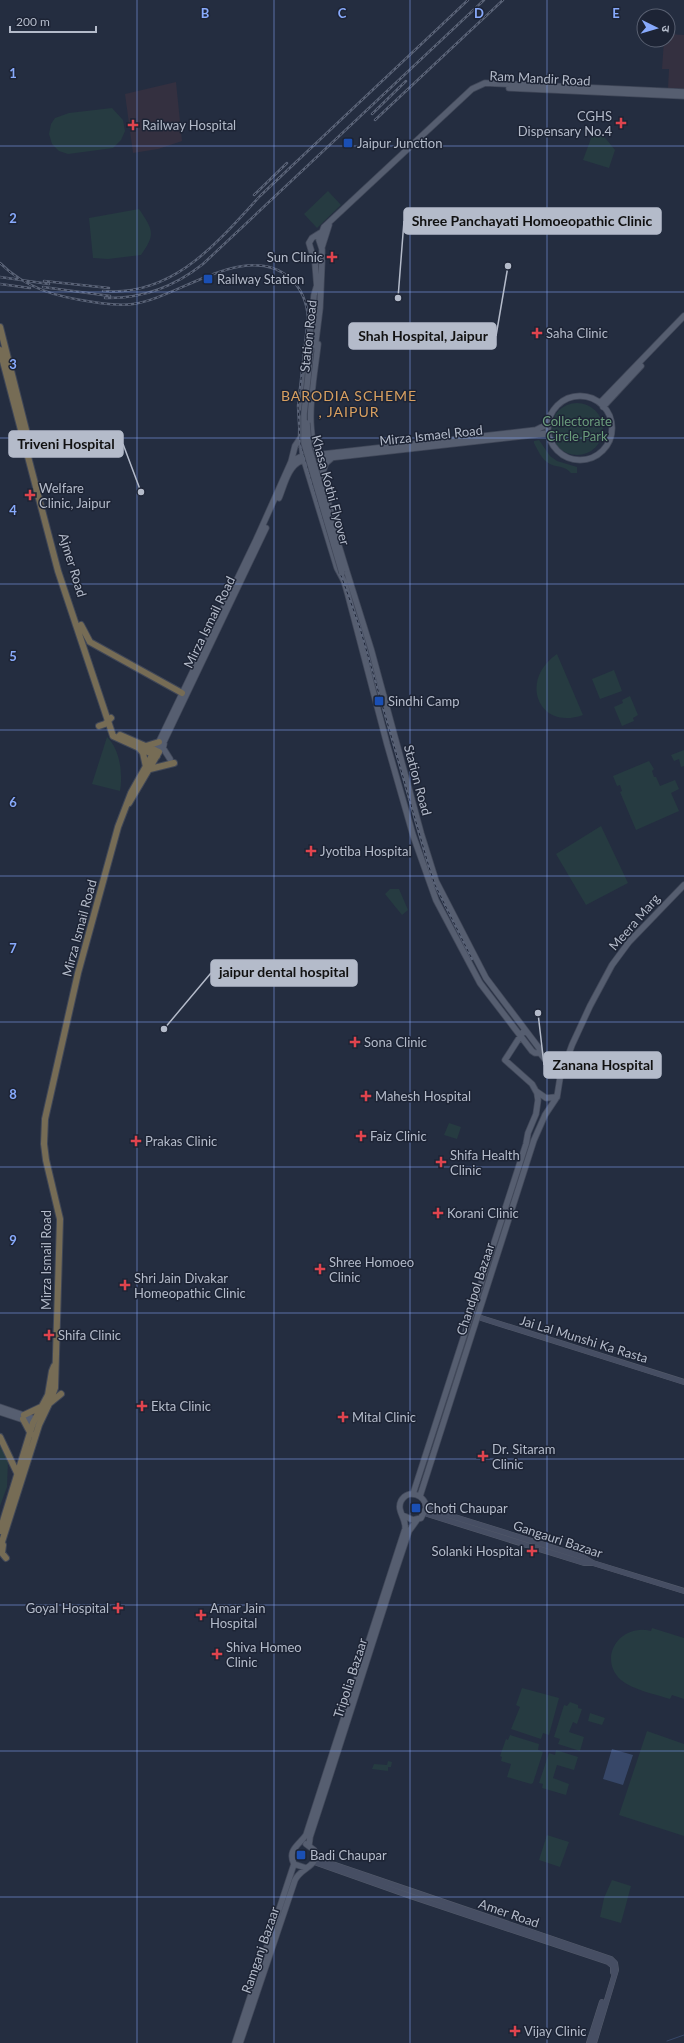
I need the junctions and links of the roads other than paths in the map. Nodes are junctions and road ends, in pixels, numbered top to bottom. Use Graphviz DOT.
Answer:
graph roads {
  1 [pos="533,87"];
  2 [pos="684,92"];
  3 [pos="684,96"];
  4 [pos="320,233"];
  5 [pos="321,245"];
  6 [pos="310,248"];
  7 [pos="319,288"];
  8 [pos="684,316"];
  9 [pos="684,321"];
  10 [pos="0,327"];
  11 [pos="0,350"];
  12 [pos="17,405"];
  13 [pos="602,405"];
  14 [pos="551,414"];
  15 [pos="549,433"];
  16 [pos="301,437"];
  17 [pos="316,456"];
  18 [pos="333,457"];
  19 [pos="304,458"];
  20 [pos="291,462"];
  21 [pos="321,476"];
  22 [pos="241,578"];
  23 [pos="346,580"];
  24 [pos="212,638"];
  25 [pos="87,643"];
  26 [pos="99,647"];
  27 [pos="182,693"];
  28 [pos="177,708"];
  29 [pos="110,719"];
  30 [pos="99,726"];
  31 [pos="165,738"];
  32 [pos="159,742"];
  33 [pos="143,747"];
  34 [pos="156,753"];
  35 [pos="172,761"];
  36 [pos="148,768"];
  37 [pos="684,885"];
  38 [pos="684,890"];
  39 [pos="589,1010"];
  40 [pos="522,1033"];
  41 [pos="565,1061"];
  42 [pos="549,1065"];
  43 [pos="560,1078"];
  44 [pos="536,1091"];
  45 [pos="558,1095"];
  46 [pos="478,1318"];
  47 [pos="54,1366"];
  48 [pos="684,1382"];
  49 [pos="62,1394"];
  50 [pos="46,1405"];
  51 [pos="0,1407"];
  52 [pos="0,1412"];
  53 [pos="23,1417"];
  54 [pos="37,1422"];
  55 [pos="31,1434"];
  56 [pos="0,1437"];
  57 [pos="20,1476"];
  58 [pos="413,1494"];
  59 [pos="420,1496"];
  60 [pos="425,1511"];
  61 [pos="402,1515"];
  62 [pos="417,1520"];
  63 [pos="0,1531"];
  64 [pos="4,1537"];
  65 [pos="0,1548"];
  66 [pos="6,1558"];
  67 [pos="684,1590"];
  68 [pos="341,1736"];
  69 [pos="297,1845"];
  70 [pos="310,1845"];
  71 [pos="315,1860"];
  72 [pos="294,1864"];
  73 [pos="306,1868"];
  74 [pos="236,2043"];
  75 [pos="240,2043"];
  76 [pos="589,2043"];
  77 [pos="594,2043"];
  1 -- 2 [label="main road"];
  1 -- 3 [label="main road, Ram Mandir Road"];
  1 -- 4 [label="main road, Ram Mandir Road"];
  1 -- 5 [label="main road, Ram Mandir Road"];
  4 -- 5 [label="main road"];
  4 -- 6 [label="main road, Ram Mandir Road"];
  5 -- 7 [label="main road, Station Road"];
  6 -- 7 [label="main road, Station Road"];
  7 -- 16 [label="main road"];
  7 -- 17 [label="main road, Station Road"];
  7 -- 23 [label="main road, Khasa Kothi Flyover, bridge"];
  8 -- 13 [label="main road"];
  9 -- 13 [label="main road"];
  10 -- 12 [label="highway"];
  11 -- 12 [label="highway"];
  12 -- 25 [label="highway, Ajmer Road"];
  13 -- 14 [label="main road"];
  13 -- 15 [label="main road"];
  14 -- 15 [label="main road"];
  14 -- 17 [label="main road"];
  15 -- 18 [label="main road, Mirza Ismael Road"];
  16 -- 19 [label="main road, Station Road"];
  16 -- 20 [label="main road"];
  17 -- 18 [label="main road, Mirza Ismael Road"];
  17 -- 19 [label="main road, Mirza Ismail Road"];
  17 -- 21 [label="main road, Station Road"];
  18 -- 21 [label="main road"];
  19 -- 20 [label="main road, Mirza Ismail Road"];
  19 -- 22 [label="main road, Mirza Ismail Road"];
  19 -- 23 [label="main road, Station Road"];
  20 -- 22 [label="main road, Mirza Ismail Road"];
  21 -- 23 [label="main road, Station Road"];
  22 -- 24 [label="main road, Mirza Ismail Road"];
  23 -- 40 [label="main road, Station Road"];
  23 -- 40 [label="main road, Station Road"];
  24 -- 27 [label="main road, Mirza Ismail Road"];
  24 -- 28 [label="main road, Mirza Ismail Road"];
  25 -- 26 [label="highway"];
  25 -- 29 [label="highway, Ajmer Road"];
  26 -- 27 [label="highway"];
  26 -- 29 [label="highway"];
  27 -- 28 [label="main road, Mirza Ismail Road"];
  28 -- 31 [label="main road, Mirza Ismail Road"];
  28 -- 32 [label="main road, Mirza Ismail Road"];
  29 -- 30 [label="highway"];
  29 -- 33 [label="highway"];
  31 -- 34 [label="main road, Mirza Ismail Road"];
  31 -- 35 [label="main road"];
  32 -- 33 [label="highway"];
  32 -- 34 [label="main road, Mirza Ismail Road"];
  33 -- 34 [label="highway"];
  33 -- 36 [label="highway"];
  34 -- 36 [label="highway, Mirza Ismail Road"];
  35 -- 36 [label="highway"];
  36 -- 47 [label="highway, Mirza Ismail Road"];
  37 -- 39 [label="main road, Meera Marg"];
  38 -- 39 [label="main road, Meera Marg"];
  39 -- 41 [label="main road"];
  40 -- 42 [label="main road"];
  40 -- 44 [label="main road"];
  41 -- 42 [label="main road"];
  41 -- 43 [label="main road"];
  42 -- 43 [label="main road"];
  43 -- 45 [label="main road"];
  44 -- 45 [label="main road"];
  44 -- 58 [label="main road, Chandpol Bazaar"];
  45 -- 46 [label="main road, Chandpol Bazaar"];
  46 -- 48 [label="main road, Jai Lal Munshi Ka Rasta"];
  46 -- 59 [label="main road, Chandpol Bazaar"];
  47 -- 50 [label="highway, Mirza Ismail Road"];
  47 -- 50 [label="highway, Mirza Ismail Road"];
  49 -- 50 [label="highway"];
  50 -- 53 [label="highway"];
  50 -- 54 [label="highway, Mirza Ismail Road"];
  51 -- 53 [label="main road"];
  52 -- 53 [label="main road"];
  53 -- 54 [label="main road"];
  53 -- 55 [label="highway"];
  54 -- 55 [label="highway, Mirza Ismail Road"];
  54 -- 57 [label="highway, Mirza Ismail Road"];
  55 -- 57 [label="highway, Mirza Ismail Road"];
  56 -- 57 [label="highway"];
  57 -- 63 [label="highway, Mirza Ismail Road"];
  57 -- 64 [label="highway, Mirza Ismail Road"];
  58 -- 59 [label="main road"];
  58 -- 61 [label="main road"];
  59 -- 60 [label="main road"];
  60 -- 62 [label="main road"];
  60 -- 67 [label="main road, Gangauri Bazaar"];
  61 -- 62 [label="main road"];
  61 -- 68 [label="main road, Tripolia Bazaar"];
  62 -- 68 [label="main road, Tripolia Bazaar"];
  64 -- 65 [label="highway, Mirza Ismail Road"];
  64 -- 66 [label="highway"];
  68 -- 69 [label="main road, Tripolia Bazaar"];
  68 -- 70 [label="main road, Tripolia Bazaar"];
  69 -- 70 [label="main road"];
  69 -- 72 [label="main road"];
  70 -- 71 [label="main road"];
  71 -- 73 [label="main road"];
  71 -- 76 [label="main road, Amer Road"];
  71 -- 77 [label="main road, Amer Road"];
  72 -- 73 [label="main road"];
  72 -- 74 [label="main road, Ramganj Bazaar"];
  73 -- 75 [label="main road, Ramganj Bazaar"];
}
